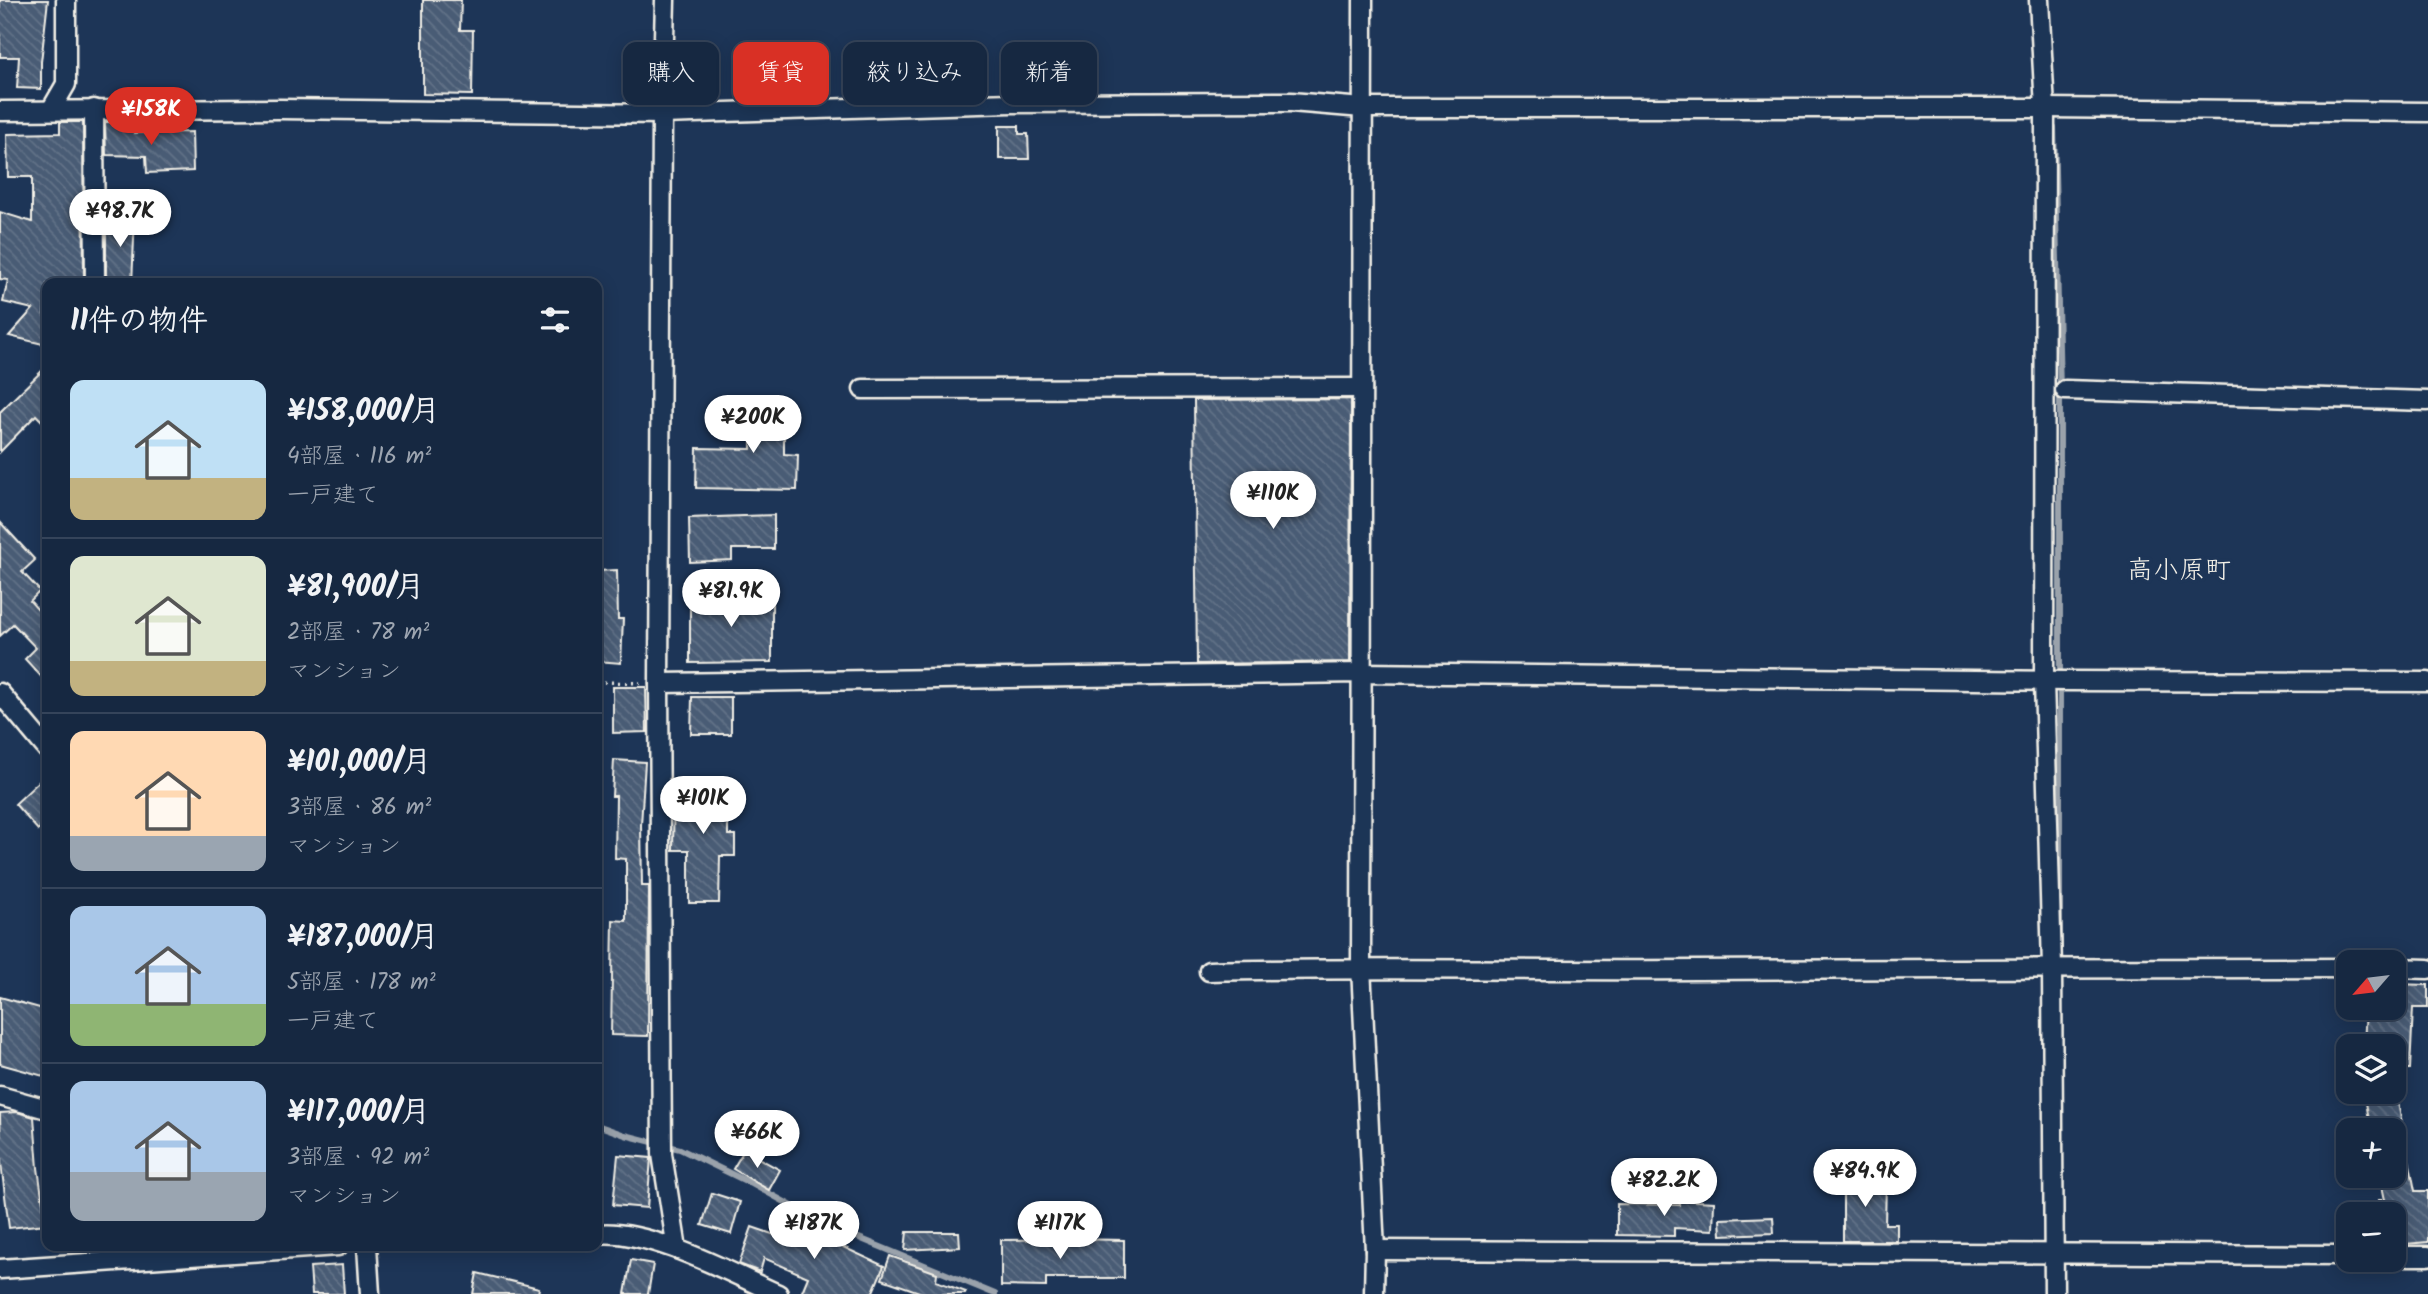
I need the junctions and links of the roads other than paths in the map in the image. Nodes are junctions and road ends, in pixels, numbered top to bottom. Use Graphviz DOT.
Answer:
graph roads {
  1 [pos="66,0"];
  2 [pos="665,0"];
  3 [pos="1363,0"];
  4 [pos="2039,0"];
  5 [pos="1363,108"];
  6 [pos="2045,108"];
  7 [pos="94,109"];
  8 [pos="51,110"];
  9 [pos="0,111"];
  10 [pos="2428,112"];
  11 [pos="662,114"];
  12 [pos="95,278"];
  13 [pos="1362,388"];
  14 [pos="863,390"];
  15 [pos="2065,390"];
  16 [pos="2428,401"];
  17 [pos="1361,673"];
  18 [pos="2046,680"];
  19 [pos="2428,682"];
  20 [pos="660,683"];
  21 [pos="0,693"];
  22 [pos="42,743"];
  23 [pos="1361,967"];
  24 [pos="2058,967"];
  25 [pos="2336,968"];
  26 [pos="2406,968"];
  27 [pos="2428,968"];
  28 [pos="1209,971"];
  29 [pos="0,1096"];
  30 [pos="42,1108"];
  31 [pos="602,1233"];
  32 [pos="677,1249"];
  33 [pos="1376,1250"];
  34 [pos="265,1251"];
  35 [pos="367,1251"];
  36 [pos="2060,1255"];
  37 [pos="2336,1255"];
  38 [pos="2406,1255"];
  39 [pos="2428,1255"];
  40 [pos="0,1269"];
  41 [pos="370,1294"];
  42 [pos="778,1294"];
  43 [pos="1374,1294"];
  44 [pos="2054,1294"];
  1 -- 8 [label="street"];
  2 -- 11 [label="street"];
  3 -- 5 [label="street"];
  4 -- 6 [label="street"];
  5 -- 6 [label="street"];
  5 -- 11 [label="street"];
  5 -- 13 [label="street"];
  6 -- 10 [label="street"];
  6 -- 18 [label="street"];
  7 -- 8 [label="street"];
  7 -- 11 [label="street"];
  7 -- 12 [label="street"];
  8 -- 9 [label="street"];
  11 -- 20 [label="street"];
  13 -- 14 [label="street"];
  13 -- 17 [label="street"];
  15 -- 16 [label="street"];
  17 -- 18 [label="street"];
  17 -- 20 [label="street"];
  17 -- 23 [label="street"];
  18 -- 19 [label="street"];
  18 -- 24 [label="street"];
  20 -- 32 [label="street"];
  21 -- 22 [label="street"];
  23 -- 24 [label="street"];
  23 -- 28 [label="street"];
  23 -- 33 [label="street"];
  24 -- 25 [label="street"];
  24 -- 36 [label="street"];
  26 -- 27 [label="street"];
  29 -- 30 [label="street"];
  31 -- 32 [label="street"];
  32 -- 42 [label="street"];
  33 -- 36 [label="street"];
  33 -- 43 [label="street"];
  34 -- 40 [label="street"];
  35 -- 41 [label="street"];
  36 -- 37 [label="street"];
  36 -- 44 [label="street"];
  38 -- 39 [label="street"];
}
